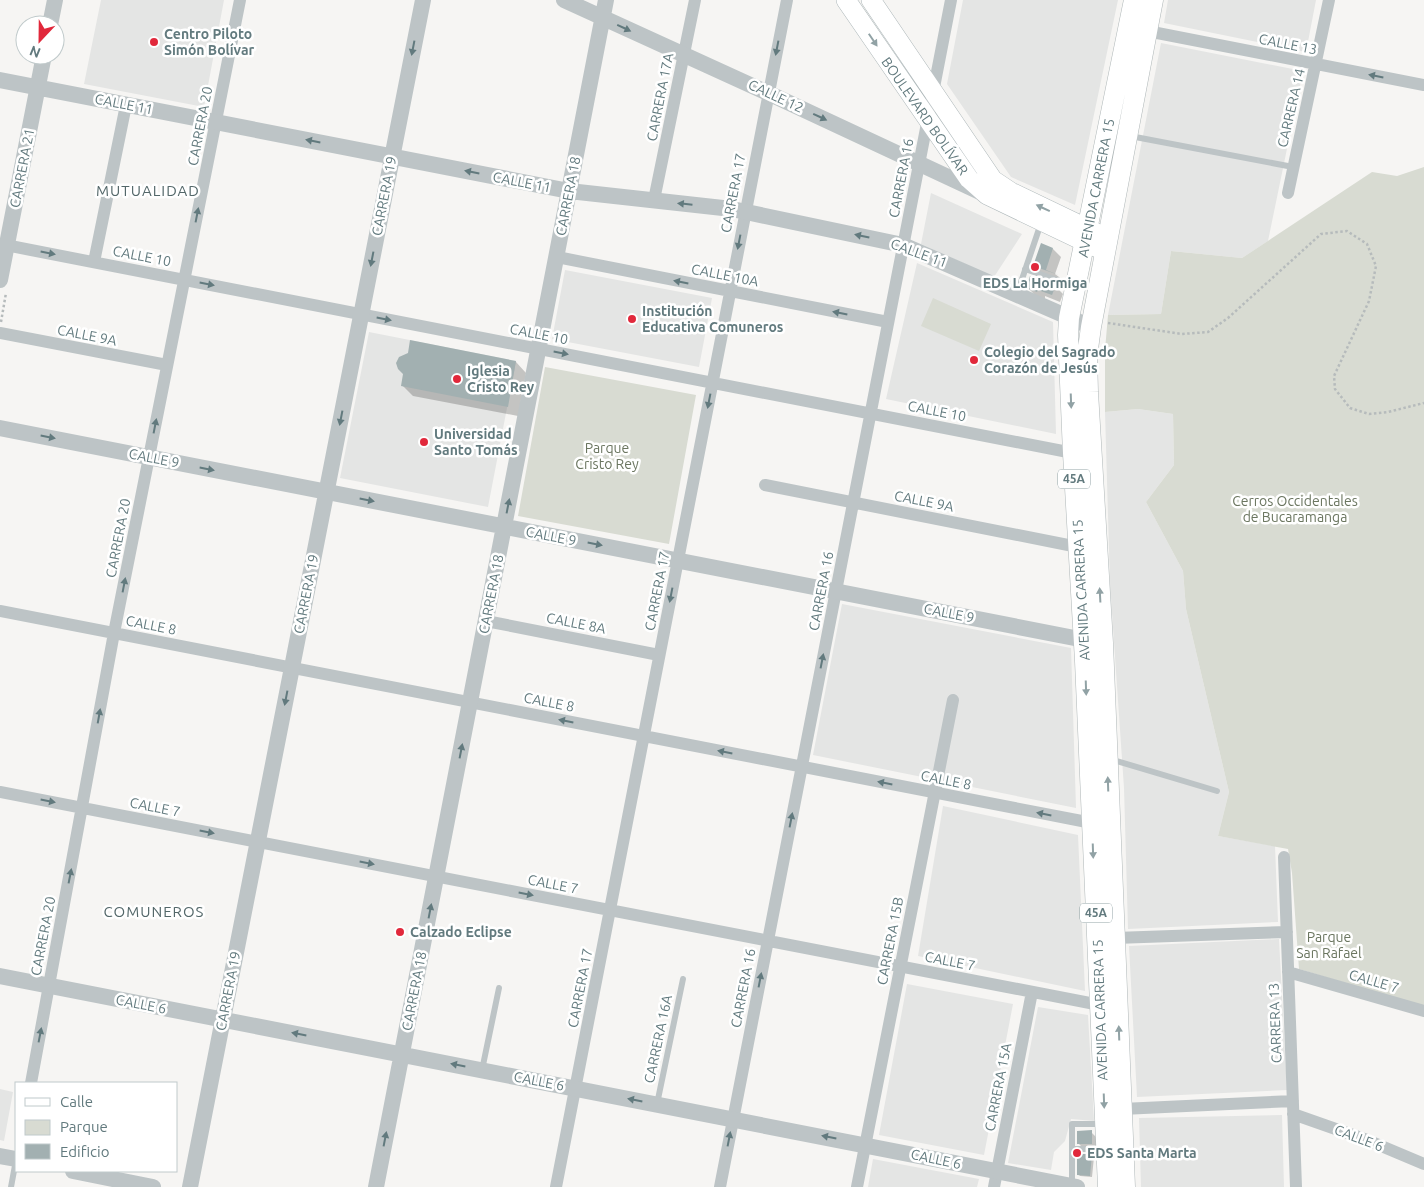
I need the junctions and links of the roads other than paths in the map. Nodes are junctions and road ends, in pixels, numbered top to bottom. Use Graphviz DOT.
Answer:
graph roads {
  1 [pos="55,0"];
  2 [pos="240,0"];
  3 [pos="423,0"];
  4 [pos="564,0"];
  5 [pos="606,0"];
  6 [pos="695,0"];
  7 [pos="787,0"];
  8 [pos="846,0"];
  9 [pos="871,0"];
  10 [pos="951,0"];
  11 [pos="1134,0"];
  12 [pos="1153,0"];
  13 [pos="1329,0"];
  14 [pos="52,15"];
  15 [pos="603,18"];
  16 [pos="1147,31"];
  17 [pos="684,55"];
  18 [pos="1316,64"];
  19 [pos="42,65"];
  20 [pos="0,80"];
  21 [pos="1424,86"];
  22 [pos="38,88"];
  23 [pos="768,92"];
  24 [pos="933,92"];
  25 [pos="126,105"];
  26 [pos="928,120"];
  27 [pos="216,122"];
  28 [pos="1126,135"];
  29 [pos="392,157"];
  30 [pos="919,163"];
  31 [pos="1293,167"];
  32 [pos="569,191"];
  33 [pos="1288,193"];
  34 [pos="986,195"];
  35 [pos="654,200"];
  36 [pos="745,211"];
  37 [pos="1042,222"];
  38 [pos="1086,235"];
  39 [pos="3,244"];
  40 [pos="903,245"];
  41 [pos="1106,245"];
  42 [pos="556,257"];
  43 [pos="94,262"];
  44 [pos="1025,269"];
  45 [pos="0,280"];
  46 [pos="184,280"];
  47 [pos="1076,287"];
  48 [pos="730,291"];
  49 [pos="1017,294"];
  50 [pos="361,314"];
  51 [pos="1069,318"];
  52 [pos="888,322"];
  53 [pos="1091,322"];
  54 [pos="0,333"];
  55 [pos="539,349"];
  56 [pos="167,365"];
  57 [pos="712,383"];
  58 [pos="870,414"];
  59 [pos="0,428"];
  60 [pos="1073,453"];
  61 [pos="149,457"];
  62 [pos="765,485"];
  63 [pos="326,492"];
  64 [pos="853,502"];
  65 [pos="504,527"];
  66 [pos="1078,547"];
  67 [pos="678,560"];
  68 [pos="836,591"];
  69 [pos="0,610"];
  70 [pos="486,621"];
  71 [pos="114,633"];
  72 [pos="1093,642"];
  73 [pos="659,655"];
  74 [pos="292,667"];
  75 [pos="953,700"];
  76 [pos="470,702"];
  77 [pos="644,736"];
  78 [pos="1107,759"];
  79 [pos="802,767"];
  80 [pos="1217,791"];
  81 [pos="0,792"];
  82 [pos="935,793"];
  83 [pos="83,808"];
  84 [pos="1092,823"];
  85 [pos="258,842"];
  86 [pos="1284,857"];
  87 [pos="436,876"];
  88 [pos="610,910"];
  89 [pos="1287,932"];
  90 [pos="1115,938"];
  91 [pos="768,941"];
  92 [pos="901,966"];
  93 [pos="1288,972"];
  94 [pos="0,976"];
  95 [pos="683,980"];
  96 [pos="49,986"];
  97 [pos="499,988"];
  98 [pos="1032,992"];
  99 [pos="1100,1005"];
  100 [pos="1424,1011"];
  101 [pos="223,1020"];
  102 [pos="402,1054"];
  103 [pos="482,1070"];
  104 [pos="30,1082"];
  105 [pos="576,1088"];
  106 [pos="657,1104"];
  107 [pos="1293,1108"];
  108 [pos="1122,1109"];
  109 [pos="733,1119"];
  110 [pos="1105,1124"];
  111 [pos="866,1144"];
  112 [pos="1072,1148"];
  113 [pos="1106,1149"];
  114 [pos="0,1156"];
  115 [pos="15,1159"];
  116 [pos="1424,1164"];
  117 [pos="15,1165"];
  118 [pos="78,1172"];
  119 [pos="995,1179"];
  120 [pos="1074,1186"];
  121 [pos="11,1187"];
  122 [pos="153,1187"];
  123 [pos="190,1187"];
  124 [pos="376,1187"];
  125 [pos="556,1187"];
  126 [pos="720,1187"];
  127 [pos="857,1187"];
  128 [pos="1108,1187"];
  129 [pos="1125,1187"];
  130 [pos="1296,1187"];
  1 -- 14 [label="street"];
  2 -- 27 [label="street, CARRERA 20"];
  3 -- 29 [label="street, CARRERA 19, one-way"];
  4 -- 15 [label="street, CALLE 12"];
  5 -- 15 [label="street, CARRERA 18"];
  6 -- 17 [label="street, CARRERA 17A"];
  7 -- 23 [label="street, CARRERA 17, one-way"];
  8 -- 26 [label="main road, BOULEVARD BOLÍVAR, one-way"];
  9 -- 24 [label="main road, BOULEVARD BOLÍVAR"];
  10 -- 24 [label="street, CARRERA 16"];
  11 -- 38 [label="main road, AVENIDA CARRERA 15 / 45A"];
  12 -- 16 [label="main road, AVENIDA CARRERA 15 / 45A"];
  13 -- 18 [label="street, CARRERA 14"];
  15 -- 17 [label="street, CALLE 12, one-way"];
  15 -- 32 [label="street, CARRERA 18"];
  16 -- 18 [label="street, CALLE 13"];
  16 -- 28 [label="main road, AVENIDA CARRERA 15 / 45A"];
  17 -- 23 [label="street, CALLE 12"];
  17 -- 35 [label="street, CARRERA 17A"];
  21 -- 18 [label="street, CALLE 13, one-way"];
  18 -- 31 [label="street, CARRERA 14"];
  19 -- 22 [label="street, CARRERA 21"];
  20 -- 22 [label="street, CALLE 11"];
  22 -- 25 [label="street, CALLE 11"];
  22 -- 39 [label="street, CARRERA 21"];
  23 -- 30 [label="street, CALLE 12, one-way"];
  23 -- 36 [label="street, CARRERA 17"];
  24 -- 26 [label="street, CARRERA 16"];
  38 -- 24 [label="main road, BOULEVARD BOLÍVAR, one-way"];
  25 -- 27 [label="street, CALLE 11"];
  25 -- 43 [label="street"];
  26 -- 30 [label="street, CARRERA 16"];
  26 -- 34 [label="main road, BOULEVARD BOLÍVAR"];
  29 -- 27 [label="street, CALLE 11, one-way"];
  46 -- 27 [label="street, CARRERA 20, one-way"];
  28 -- 31 [label="lane"];
  28 -- 41 [label="main road, AVENIDA CARRERA 15 / 45A"];
  32 -- 29 [label="street, CALLE 11, one-way"];
  29 -- 50 [label="street, CARRERA 19, one-way"];
  30 -- 34 [label="street, CALLE 12"];
  30 -- 40 [label="street, CARRERA 16"];
  31 -- 33 [label="street, CARRERA 14"];
  32 -- 35 [label="street, CALLE 11"];
  32 -- 42 [label="street, CARRERA 18"];
  34 -- 37 [label="main road, BOULEVARD BOLÍVAR"];
  36 -- 35 [label="street, CALLE 11, one-way"];
  40 -- 36 [label="street, CALLE 11, one-way"];
  36 -- 48 [label="street, CARRERA 17, one-way"];
  37 -- 38 [label="main road, BOULEVARD BOLÍVAR"];
  37 -- 44 [label="lane"];
  38 -- 41 [label="main road"];
  38 -- 47 [label="main road, AVENIDA CARRERA 15 / 45A"];
  39 -- 43 [label="street, CALLE 10, one-way"];
  39 -- 45 [label="street, CARRERA 21"];
  40 -- 49 [label="street, CALLE 11"];
  40 -- 52 [label="street, CARRERA 16"];
  41 -- 53 [label="main road, AVENIDA CARRERA 15 / 45A"];
  48 -- 42 [label="street, CALLE 10A, one-way"];
  42 -- 55 [label="street, CARRERA 18"];
  43 -- 46 [label="street, CALLE 10"];
  44 -- 47 [label="lane"];
  44 -- 49 [label="lane"];
  46 -- 50 [label="street, CALLE 10, one-way"];
  46 -- 56 [label="street, CARRERA 20"];
  47 -- 51 [label="main road, AVENIDA CARRERA 15 / 45A"];
  52 -- 48 [label="street, CALLE 10A, one-way"];
  48 -- 57 [label="street, CARRERA 17"];
  49 -- 51 [label="street, CALLE 11"];
  50 -- 55 [label="street, CALLE 10, one-way"];
  50 -- 63 [label="street, CARRERA 19, one-way"];
  51 -- 53 [label="street, CALLE 11"];
  51 -- 60 [label="main road, AVENIDA CARRERA 15 / 45A, one-way"];
  52 -- 58 [label="street, CARRERA 16"];
  72 -- 53 [label="main road, AVENIDA CARRERA 15 / 45A, one-way"];
  54 -- 56 [label="street, CALLE 9A"];
  55 -- 57 [label="street, CALLE 10, one-way"];
  65 -- 55 [label="street, CARRERA 18, one-way"];
  61 -- 56 [label="street, CARRERA 20, one-way"];
  57 -- 58 [label="street, CALLE 10"];
  57 -- 67 [label="street, CARRERA 17, one-way"];
  58 -- 60 [label="street, CALLE 10"];
  58 -- 64 [label="street, CARRERA 16"];
  59 -- 61 [label="street, CALLE 9, one-way"];
  60 -- 66 [label="main road, AVENIDA CARRERA 15 / 45A"];
  61 -- 63 [label="street, CALLE 9, one-way"];
  71 -- 61 [label="street, CARRERA 20, one-way"];
  62 -- 64 [label="street, CALLE 9A"];
  63 -- 65 [label="street, CALLE 9, one-way"];
  63 -- 74 [label="street, CARRERA 19"];
  64 -- 66 [label="street, CALLE 9A"];
  64 -- 68 [label="street, CARRERA 16"];
  65 -- 67 [label="street, CALLE 9, one-way"];
  65 -- 70 [label="street, CARRERA 18"];
  66 -- 72 [label="main road, AVENIDA CARRERA 15 / 45A"];
  67 -- 68 [label="street, CALLE 9"];
  67 -- 73 [label="street, CARRERA 17, one-way"];
  68 -- 72 [label="street, CALLE 9"];
  79 -- 68 [label="street, CARRERA 16, one-way"];
  69 -- 71 [label="street, CALLE 8"];
  70 -- 73 [label="street, CALLE 8A"];
  70 -- 76 [label="street, CARRERA 18"];
  71 -- 74 [label="street, CALLE 8"];
  83 -- 71 [label="street, CARRERA 20, one-way"];
  72 -- 78 [label="main road, AVENIDA CARRERA 15 / 45A"];
  72 -- 84 [label="main road, AVENIDA CARRERA 15 / 45A, one-way"];
  73 -- 77 [label="street, CARRERA 17"];
  74 -- 76 [label="street, CALLE 8"];
  74 -- 85 [label="street, CARRERA 19, one-way"];
  75 -- 82 [label="street, CARRERA 15B"];
  77 -- 76 [label="street, CALLE 8, one-way"];
  87 -- 76 [label="street, CARRERA 18, one-way"];
  79 -- 77 [label="street, CALLE 8, one-way"];
  77 -- 88 [label="street, CARRERA 17"];
  78 -- 80 [label="lane"];
  90 -- 78 [label="main road, AVENIDA CARRERA 15 / 45A, one-way"];
  82 -- 79 [label="street, CALLE 8, one-way"];
  91 -- 79 [label="street, CARRERA 16, one-way"];
  81 -- 83 [label="street, CALLE 7, one-way"];
  84 -- 82 [label="street, CALLE 8, one-way"];
  82 -- 92 [label="street, CARRERA 15B"];
  83 -- 85 [label="street, CALLE 7, one-way"];
  96 -- 83 [label="street, CARRERA 20, one-way"];
  84 -- 99 [label="main road, AVENIDA CARRERA 15 / 45A, one-way"];
  85 -- 87 [label="street, CALLE 7, one-way"];
  85 -- 101 [label="street, CARRERA 19"];
  86 -- 89 [label="street, CARRERA 13"];
  87 -- 88 [label="street, CALLE 7, one-way"];
  102 -- 87 [label="street, CARRERA 18, one-way"];
  88 -- 91 [label="street, CALLE 7"];
  88 -- 105 [label="street, CARRERA 17"];
  89 -- 90 [label="street"];
  89 -- 93 [label="street, CARRERA 13"];
  108 -- 90 [label="main road, AVENIDA CARRERA 15 / 45A, one-way"];
  91 -- 92 [label="street, CALLE 7"];
  109 -- 91 [label="street, CARRERA 16, one-way"];
  92 -- 98 [label="street, CALLE 7"];
  92 -- 111 [label="street, CARRERA 15B"];
  93 -- 100 [label="street, CALLE 7"];
  93 -- 107 [label="street, CARRERA 13"];
  94 -- 96 [label="street, CALLE 6"];
  95 -- 106 [label="lane, CARRERA 16A"];
  96 -- 101 [label="street, CALLE 6"];
  104 -- 96 [label="street, CARRERA 20, one-way"];
  97 -- 103 [label="lane"];
  98 -- 99 [label="street, CALLE 7"];
  98 -- 119 [label="street, CARRERA 15A"];
  99 -- 110 [label="main road, AVENIDA CARRERA 15 / 45A, one-way"];
  102 -- 101 [label="street, CALLE 6, one-way"];
  101 -- 123 [label="street, CARRERA 19"];
  103 -- 102 [label="street, CALLE 6, one-way"];
  124 -- 102 [label="street, CARRERA 18, one-way"];
  103 -- 105 [label="street, CALLE 6"];
  106 -- 105 [label="street, CALLE 6, one-way"];
  105 -- 125 [label="street, CARRERA 17"];
  106 -- 109 [label="street, CALLE 6"];
  107 -- 108 [label="street, CALLE 6"];
  107 -- 116 [label="street, CALLE 6"];
  107 -- 130 [label="street, CARRERA 13"];
  108 -- 129 [label="main road, AVENIDA CARRERA 15 / 45A"];
  111 -- 109 [label="street, CALLE 6, one-way"];
  126 -- 109 [label="street, CARRERA 16, one-way"];
  110 -- 112 [label="lane"];
  110 -- 113 [label="main road, AVENIDA CARRERA 15 / 45A"];
  111 -- 119 [label="street, CALLE 6"];
  111 -- 127 [label="street, CARRERA 15B"];
  112 -- 113 [label="lane"];
  112 -- 120 [label="lane"];
  113 -- 128 [label="main road, AVENIDA CARRERA 15 / 45A"];
  114 -- 115 [label="street"];
  117 -- 121 [label="lane"];
  118 -- 122 [label="street"];
  119 -- 120 [label="street, CALLE 6"];
}
